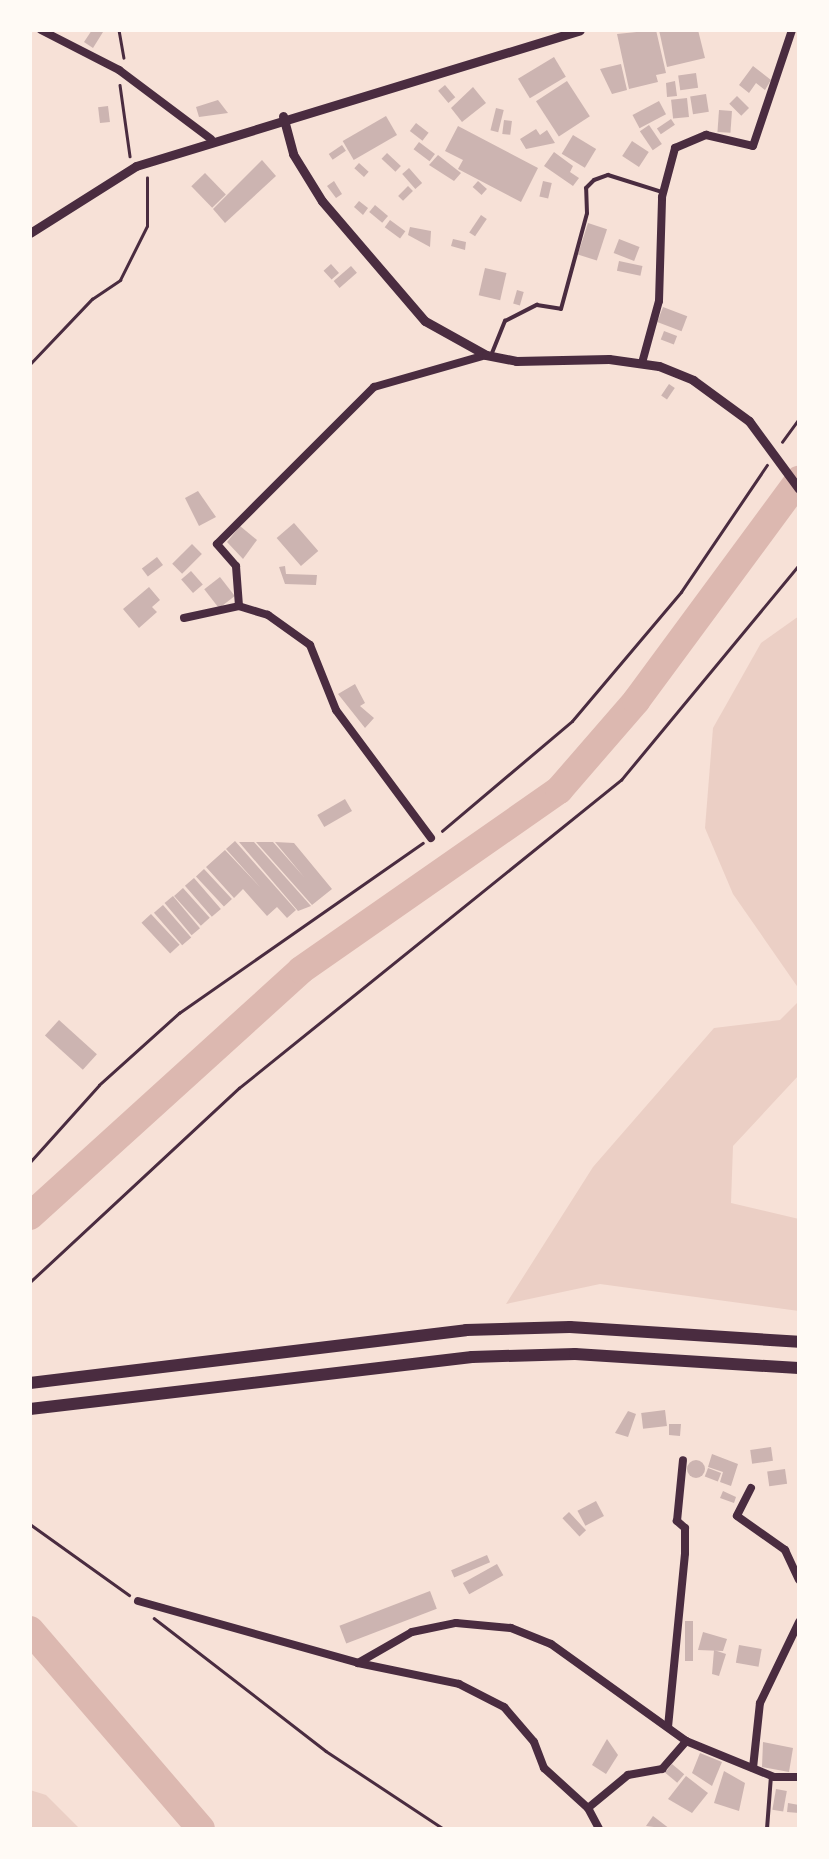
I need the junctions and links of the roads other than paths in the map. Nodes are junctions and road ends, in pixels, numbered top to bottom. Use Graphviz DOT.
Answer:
graph roads {
  1 [pos="41,30"];
  2 [pos="580,30"];
  3 [pos="792,30"];
  4 [pos="284,116"];
  5 [pos="211,139"];
  6 [pos="662,192"];
  7 [pos="30,233"];
  8 [pos="488,356"];
  9 [pos="642,364"];
  10 [pos="799,489"];
  11 [pos="239,606"];
  12 [pos="184,618"];
  13 [pos="431,838"];
  14 [pos="799,1342"];
  15 [pos="799,1368"];
  16 [pos="30,1384"];
  17 [pos="30,1410"];
  18 [pos="683,1460"];
  19 [pos="751,1488"];
  20 [pos="799,1580"];
  21 [pos="139,1603"];
  22 [pos="799,1622"];
  23 [pos="358,1662"];
  24 [pos="668,1726"];
  25 [pos="686,1741"];
  26 [pos="753,1768"];
  27 [pos="771,1776"];
  28 [pos="799,1776"];
  29 [pos="588,1808"];
  30 [pos="599,1829"];
  31 [pos="767,1829"];
  1 -- 5 [label="street"];
  2 -- 4 [label="street"];
  3 -- 6 [label="street"];
  4 -- 5 [label="street"];
  4 -- 8 [label="street"];
  5 -- 7 [label="street"];
  6 -- 8 [label="lane"];
  6 -- 9 [label="street"];
  8 -- 9 [label="street"];
  8 -- 11 [label="street"];
  9 -- 10 [label="street"];
  11 -- 12 [label="street"];
  11 -- 13 [label="street"];
  14 -- 16 [label="highway"];
  15 -- 17 [label="highway"];
  18 -- 24 [label="street"];
  19 -- 20 [label="street"];
  21 -- 23 [label="street"];
  22 -- 26 [label="street"];
  23 -- 24 [label="street"];
  23 -- 29 [label="street"];
  24 -- 25 [label="street"];
  25 -- 26 [label="street"];
  25 -- 29 [label="street"];
  26 -- 27 [label="street"];
  27 -- 28 [label="street"];
  27 -- 31 [label="lane"];
  29 -- 30 [label="street"];
}
